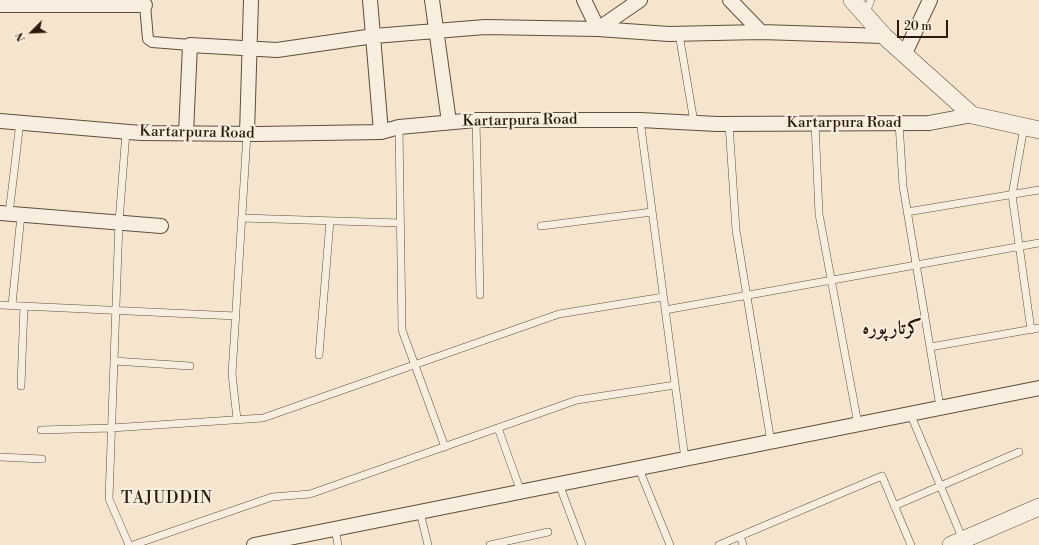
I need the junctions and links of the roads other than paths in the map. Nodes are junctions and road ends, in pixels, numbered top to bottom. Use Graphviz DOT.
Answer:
graph roads {
  1 [pos="251,0"];
  2 [pos="370,0"];
  3 [pos="432,0"];
  4 [pos="584,0"];
  5 [pos="640,0"];
  6 [pos="730,0"];
  7 [pos="852,0"];
  8 [pos="930,0"];
  9 [pos="145,5"];
  10 [pos="0,6"];
  11 [pos="868,7"];
  12 [pos="598,29"];
  13 [pos="436,31"];
  14 [pos="761,32"];
  15 [pos="679,34"];
  16 [pos="374,36"];
  17 [pos="884,36"];
  18 [pos="190,45"];
  19 [pos="250,48"];
  20 [pos="905,54"];
  21 [pos="972,115"];
  22 [pos="476,120"];
  23 [pos="640,120"];
  24 [pos="0,121"];
  25 [pos="20,122"];
  26 [pos="448,122"];
  27 [pos="694,122"];
  28 [pos="899,123"];
  29 [pos="729,124"];
  30 [pos="815,124"];
  31 [pos="399,127"];
  32 [pos="1032,128"];
  33 [pos="126,132"];
  34 [pos="381,132"];
  35 [pos="186,133"];
  36 [pos="247,134"];
  37 [pos="1039,190"];
  38 [pos="1012,195"];
  39 [pos="652,212"];
  40 [pos="907,212"];
  41 [pos="10,214"];
  42 [pos="242,218"];
  43 [pos="330,221"];
  44 [pos="119,222"];
  45 [pos="400,223"];
  46 [pos="161,226"];
  47 [pos="541,226"];
  48 [pos="1039,243"];
  49 [pos="1019,247"];
  50 [pos="916,265"];
  51 [pos="831,280"];
  52 [pos="480,295"];
  53 [pos="747,295"];
  54 [pos="663,297"];
  55 [pos="0,305"];
  56 [pos="12,305"];
  57 [pos="24,306"];
  58 [pos="116,310"];
  59 [pos="665,310"];
  60 [pos="236,316"];
  61 [pos="1039,328"];
  62 [pos="1031,330"];
  63 [pos="930,347"];
  64 [pos="319,355"];
  65 [pos="114,361"];
  66 [pos="414,365"];
  67 [pos="190,366"];
  68 [pos="675,385"];
  69 [pos="21,386"];
  70 [pos="1039,388"];
  71 [pos="940,407"];
  72 [pos="910,414"];
  73 [pos="237,419"];
  74 [pos="858,424"];
  75 [pos="112,428"];
  76 [pos="498,428"];
  77 [pos="41,430"];
  78 [pos="771,442"];
  79 [pos="445,447"];
  80 [pos="1019,452"];
  81 [pos="0,457"];
  82 [pos="42,459"];
  83 [pos="685,459"];
  84 [pos="639,469"];
  85 [pos="559,484"];
  86 [pos="940,486"];
  87 [pos="521,492"];
  88 [pos="894,506"];
  89 [pos="1039,507"];
  90 [pos="420,512"];
  91 [pos="335,528"];
  92 [pos="548,532"];
  93 [pos="740,536"];
  94 [pos="965,542"];
  95 [pos="500,544"];
  96 [pos="129,545"];
  97 [pos="133,545"];
  98 [pos="254,545"];
  99 [pos="338,545"];
  100 [pos="428,545"];
  101 [pos="490,545"];
  102 [pos="582,545"];
  103 [pos="670,545"];
  104 [pos="719,545"];
  105 [pos="743,545"];
  106 [pos="911,545"];
  1 -- 19 [label="street"];
  2 -- 16 [label="street"];
  3 -- 13 [label="street"];
  4 -- 12 [label="street"];
  5 -- 12 [label="street"];
  6 -- 14 [label="street"];
  7 -- 11 [label="street"];
  8 -- 20 [label="street"];
  9 -- 10 [label="street"];
  9 -- 18 [label="street"];
  11 -- 17 [label="street"];
  12 -- 13 [label="street"];
  12 -- 15 [label="street"];
  13 -- 16 [label="street"];
  13 -- 26 [label="street"];
  14 -- 15 [label="street"];
  14 -- 17 [label="street"];
  15 -- 27 [label="lane"];
  16 -- 19 [label="street"];
  16 -- 34 [label="street"];
  17 -- 20 [label="street"];
  18 -- 19 [label="street"];
  18 -- 35 [label="street"];
  19 -- 36 [label="street"];
  20 -- 21 [label="street"];
  21 -- 28 [label="street, Kartarpura Road"];
  21 -- 32 [label="street, Kartarpura Road"];
  22 -- 23 [label="street, Kartarpura Road"];
  22 -- 26 [label="street, Kartarpura Road"];
  22 -- 52 [label="lane"];
  23 -- 27 [label="street, Kartarpura Road"];
  23 -- 39 [label="lane"];
  24 -- 25 [label="street, Kartarpura Road"];
  25 -- 33 [label="street, Kartarpura Road"];
  25 -- 41 [label="lane"];
  26 -- 31 [label="street, Kartarpura Road"];
  27 -- 29 [label="street, Kartarpura Road"];
  28 -- 30 [label="street, Kartarpura Road"];
  28 -- 40 [label="lane"];
  29 -- 30 [label="street, Kartarpura Road"];
  29 -- 53 [label="lane"];
  30 -- 51 [label="lane"];
  31 -- 34 [label="street, Kartarpura Road"];
  31 -- 45 [label="lane"];
  32 -- 38 [label="lane"];
  33 -- 35 [label="street, Kartarpura Road"];
  33 -- 44 [label="lane"];
  34 -- 36 [label="street, Kartarpura Road"];
  35 -- 36 [label="street, Kartarpura Road"];
  36 -- 42 [label="lane"];
  37 -- 38 [label="lane"];
  38 -- 40 [label="lane"];
  38 -- 49 [label="lane"];
  39 -- 47 [label="lane"];
  39 -- 54 [label="lane"];
  40 -- 50 [label="lane"];
  41 -- 44 [label="street"];
  41 -- 56 [label="lane"];
  42 -- 43 [label="lane"];
  42 -- 60 [label="lane"];
  43 -- 45 [label="lane"];
  43 -- 64 [label="lane"];
  44 -- 46 [label="street"];
  44 -- 58 [label="lane"];
  45 -- 66 [label="lane"];
  48 -- 49 [label="lane"];
  49 -- 50 [label="lane"];
  49 -- 62 [label="lane"];
  50 -- 51 [label="lane"];
  50 -- 63 [label="lane"];
  51 -- 53 [label="lane"];
  51 -- 74 [label="lane"];
  53 -- 59 [label="lane"];
  53 -- 78 [label="lane"];
  54 -- 59 [label="lane"];
  54 -- 66 [label="lane"];
  55 -- 56 [label="lane"];
  56 -- 57 [label="lane"];
  57 -- 58 [label="lane"];
  57 -- 69 [label="lane"];
  58 -- 60 [label="lane"];
  58 -- 65 [label="lane"];
  59 -- 68 [label="lane"];
  60 -- 73 [label="lane"];
  61 -- 62 [label="lane"];
  62 -- 63 [label="lane"];
  63 -- 71 [label="lane"];
  65 -- 67 [label="lane"];
  65 -- 75 [label="lane"];
  66 -- 73 [label="lane"];
  66 -- 79 [label="lane"];
  68 -- 76 [label="lane"];
  68 -- 83 [label="lane"];
  70 -- 71 [label="street"];
  71 -- 72 [label="street"];
  72 -- 74 [label="street"];
  72 -- 86 [label="lane"];
  73 -- 75 [label="lane"];
  74 -- 78 [label="street"];
  75 -- 77 [label="lane"];
  75 -- 96 [label="lane"];
  76 -- 79 [label="lane"];
  76 -- 87 [label="lane"];
  78 -- 83 [label="street"];
  79 -- 97 [label="lane"];
  80 -- 86 [label="lane"];
  81 -- 82 [label="lane"];
  83 -- 84 [label="street"];
  84 -- 85 [label="street"];
  84 -- 103 [label="lane"];
  85 -- 87 [label="street"];
  85 -- 102 [label="lane"];
  86 -- 88 [label="lane"];
  86 -- 94 [label="lane"];
  87 -- 90 [label="street"];
  88 -- 93 [label="lane"];
  88 -- 106 [label="lane"];
  89 -- 94 [label="street"];
  90 -- 91 [label="street"];
  90 -- 100 [label="lane"];
  91 -- 98 [label="street"];
  91 -- 99 [label="lane"];
  92 -- 95 [label="lane"];
  93 -- 104 [label="lane"];
  93 -- 105 [label="lane"];
  95 -- 101 [label="lane"];
}
